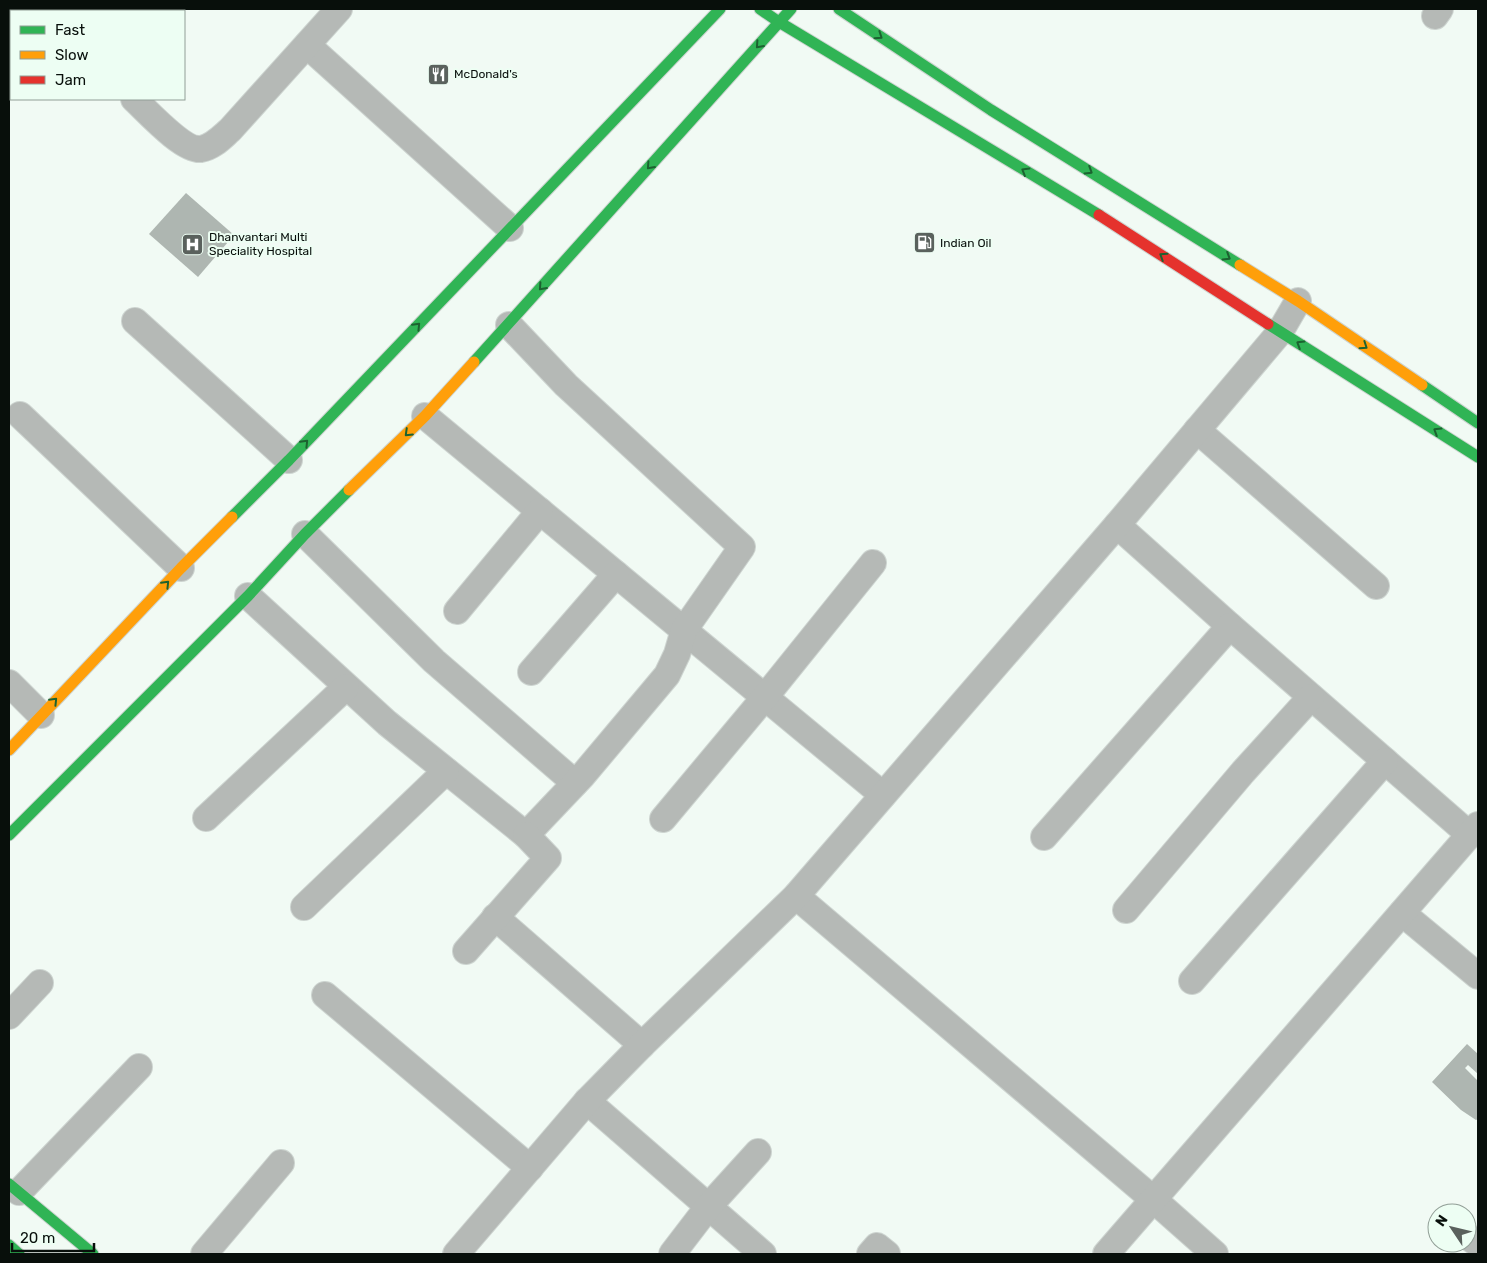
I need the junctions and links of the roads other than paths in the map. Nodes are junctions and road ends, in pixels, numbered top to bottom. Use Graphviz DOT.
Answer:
graph roads {
  1 [pos="339,9"];
  2 [pos="720,9"];
  3 [pos="760,9"];
  4 [pos="791,9"];
  5 [pos="839,9"];
  6 [pos="779,22"];
  7 [pos="307,45"];
  8 [pos="135,100"];
  9 [pos="510,228"];
  10 [pos="1298,301"];
  11 [pos="135,322"];
  12 [pos="509,325"];
  13 [pos="1280,332"];
  14 [pos="20,415"];
  15 [pos="425,416"];
  16 [pos="1478,423"];
  17 [pos="1197,430"];
  18 [pos="1478,457"];
  19 [pos="289,460"];
  20 [pos="540,511"];
  21 [pos="1117,525"];
  22 [pos="305,534"];
  23 [pos="873,562"];
  24 [pos="181,568"];
  25 [pos="616,574"];
  26 [pos="1376,586"];
  27 [pos="248,596"];
  28 [pos="457,610"];
  29 [pos="1230,626"];
  30 [pos="684,630"];
  31 [pos="531,672"];
  32 [pos="9,683"];
  33 [pos="346,687"];
  34 [pos="765,697"];
  35 [pos="1311,697"];
  36 [pos="41,715"];
  37 [pos="9,750"];
  38 [pos="1384,761"];
  39 [pos="446,771"];
  40 [pos="575,783"];
  41 [pos="883,795"];
  42 [pos="206,818"];
  43 [pos="663,819"];
  44 [pos="1476,829"];
  45 [pos="9,835"];
  46 [pos="526,835"];
  47 [pos="1044,837"];
  48 [pos="796,896"];
  49 [pos="304,907"];
  50 [pos="1126,910"];
  51 [pos="1402,913"];
  52 [pos="495,917"];
  53 [pos="466,951"];
  54 [pos="1478,976"];
  55 [pos="1192,981"];
  56 [pos="40,983"];
  57 [pos="325,995"];
  58 [pos="9,1016"];
  59 [pos="642,1045"];
  60 [pos="139,1067"];
  61 [pos="587,1101"];
  62 [pos="758,1152"];
  63 [pos="281,1163"];
  64 [pos="530,1168"];
  65 [pos="14,1188"];
  66 [pos="1154,1200"];
  67 [pos="708,1207"];
  68 [pos="9,1245"];
  69 [pos="19,1254"];
  70 [pos="93,1254"];
  71 [pos="204,1254"];
  72 [pos="456,1254"];
  73 [pos="672,1254"];
  74 [pos="763,1254"];
  75 [pos="870,1254"];
  76 [pos="887,1254"];
  77 [pos="1106,1254"];
  78 [pos="1215,1254"];
  1 -- 7 [label="street"];
  2 -- 9 [label="street"];
  3 -- 6 [label="street"];
  4 -- 6 [label="street"];
  5 -- 10 [label="street, one-way"];
  6 -- 12 [label="street, one-way"];
  13 -- 6 [label="street, one-way"];
  7 -- 8 [label="street"];
  7 -- 9 [label="street"];
  19 -- 9 [label="street, one-way"];
  10 -- 13 [label="street"];
  10 -- 16 [label="street, one-way"];
  11 -- 19 [label="street"];
  12 -- 15 [label="street"];
  12 -- 30 [label="street"];
  13 -- 17 [label="street"];
  18 -- 13 [label="street, one-way"];
  14 -- 24 [label="street"];
  15 -- 20 [label="street"];
  15 -- 22 [label="street, one-way"];
  17 -- 21 [label="street"];
  17 -- 26 [label="street"];
  19 -- 24 [label="street"];
  20 -- 25 [label="street"];
  20 -- 28 [label="street"];
  21 -- 29 [label="street"];
  21 -- 41 [label="street"];
  22 -- 27 [label="street"];
  22 -- 40 [label="street"];
  23 -- 34 [label="street"];
  36 -- 24 [label="street, one-way"];
  25 -- 30 [label="street"];
  25 -- 31 [label="street"];
  27 -- 33 [label="street"];
  27 -- 45 [label="street"];
  29 -- 35 [label="street"];
  29 -- 47 [label="street"];
  30 -- 34 [label="street"];
  30 -- 40 [label="street"];
  32 -- 36 [label="street"];
  33 -- 39 [label="street"];
  33 -- 42 [label="street"];
  34 -- 41 [label="street"];
  34 -- 43 [label="street"];
  35 -- 38 [label="street"];
  35 -- 50 [label="street"];
  36 -- 37 [label="street"];
  38 -- 44 [label="street"];
  38 -- 55 [label="street"];
  39 -- 46 [label="street"];
  39 -- 49 [label="street"];
  40 -- 46 [label="street"];
  41 -- 48 [label="street"];
  44 -- 51 [label="street"];
  46 -- 52 [label="street"];
  48 -- 59 [label="street"];
  48 -- 66 [label="street"];
  51 -- 54 [label="street"];
  51 -- 66 [label="street"];
  52 -- 53 [label="street"];
  52 -- 59 [label="street"];
  56 -- 58 [label="street"];
  57 -- 64 [label="street"];
  59 -- 61 [label="street"];
  60 -- 65 [label="street"];
  61 -- 64 [label="street"];
  61 -- 67 [label="street"];
  62 -- 67 [label="street"];
  63 -- 71 [label="street"];
  64 -- 72 [label="street"];
  65 -- 70 [label="street"];
  66 -- 77 [label="street"];
  66 -- 78 [label="street"];
  67 -- 73 [label="street"];
  67 -- 74 [label="street"];
  68 -- 69 [label="street"];
  75 -- 76 [label="street"];
}
